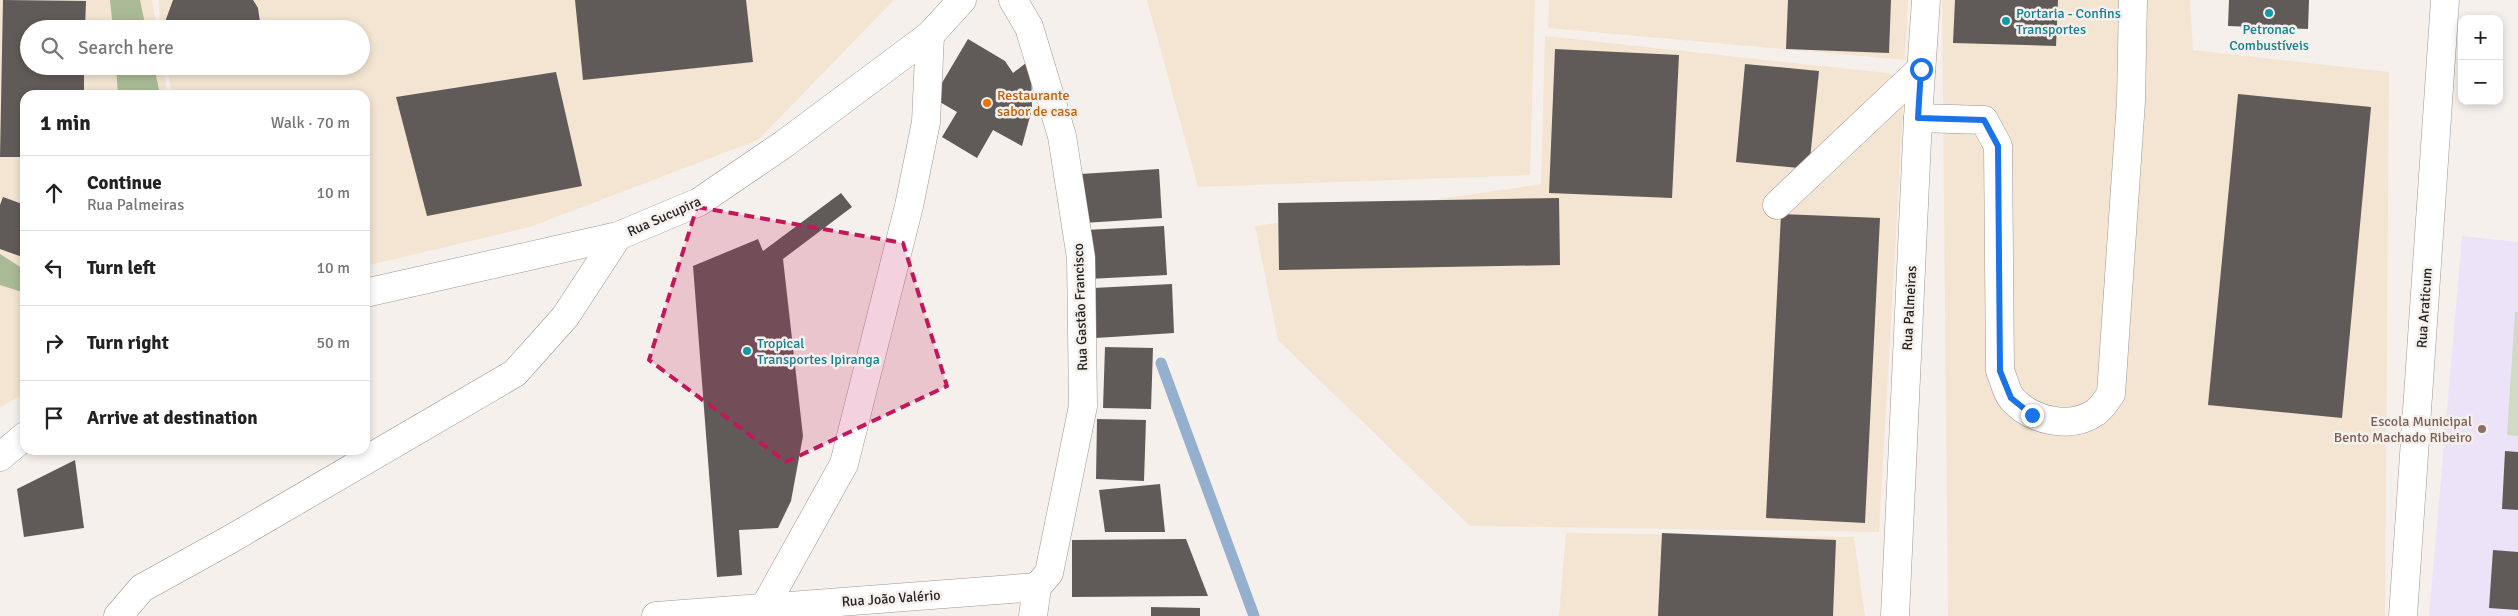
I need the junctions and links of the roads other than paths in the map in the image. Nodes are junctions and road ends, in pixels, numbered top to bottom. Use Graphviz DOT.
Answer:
graph roads {
  1 [pos="962,0"];
  2 [pos="1013,0"];
  3 [pos="1926,0"];
  4 [pos="2133,0"];
  5 [pos="2444,0"];
  6 [pos="930,35"];
  7 [pos="1921,69"];
  8 [pos="1918,118"];
  9 [pos="1777,205"];
  10 [pos="618,236"];
  11 [pos="370,292"];
  12 [pos="20,440"];
  13 [pos="0,457"];
  14 [pos="1037,587"];
  15 [pos="764,608"];
  16 [pos="118,616"];
  17 [pos="656,616"];
  18 [pos="1033,616"];
  19 [pos="1895,616"];
  20 [pos="2403,616"];
  1 -- 6 [label="street, Rua Sucupira"];
  2 -- 14 [label="street, Rua Gastão Francisco"];
  3 -- 7 [label="street, Rua Palmeiras"];
  4 -- 8 [label="street"];
  5 -- 20 [label="street, Rua Araticum"];
  6 -- 10 [label="street, Rua Sucupira"];
  6 -- 15 [label="street"];
  7 -- 8 [label="street, Rua Palmeiras"];
  7 -- 9 [label="street"];
  8 -- 19 [label="street, Rua Palmeiras"];
  10 -- 11 [label="street, Rua Sucupira"];
  10 -- 16 [label="street"];
  12 -- 13 [label="street"];
  14 -- 15 [label="street, Rua João Valério"];
  14 -- 18 [label="street, Rua Gastão Francisco"];
  15 -- 17 [label="street, Rua João Valério"];
}
